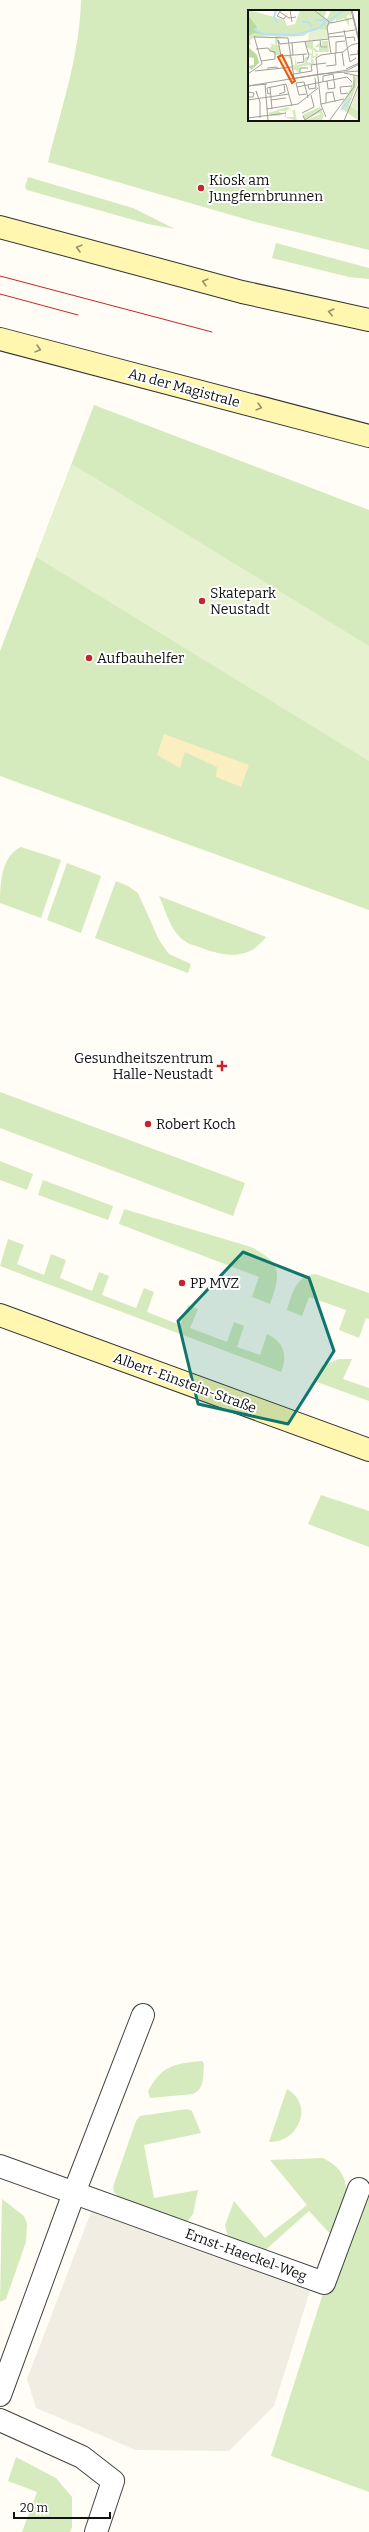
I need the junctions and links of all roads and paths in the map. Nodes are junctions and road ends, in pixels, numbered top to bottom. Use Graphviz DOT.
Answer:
graph roads {
  1 [pos="3,232"];
  2 [pos="369,320"];
  3 [pos="0,339"];
  4 [pos="369,436"];
  5 [pos="0,1315"];
  6 [pos="369,1450"];
  7 [pos="143,2016"];
  8 [pos="0,2166"];
  9 [pos="359,2189"];
  10 [pos="74,2193"];
  11 [pos="0,2396"];
  12 [pos="0,2420"];
  13 [pos="96,2532"];
  2 -- 1 [label="main road, one-way"];
  3 -- 4 [label="main road, An der Magistrale, one-way"];
  5 -- 6 [label="main road, Albert-Einstein-Straße"];
  7 -- 10 [label="street"];
  8 -- 10 [label="street, Ernst-Haeckel-Weg"];
  9 -- 10 [label="street, Ernst-Haeckel-Weg"];
  10 -- 11 [label="street"];
  12 -- 13 [label="street"];
}
